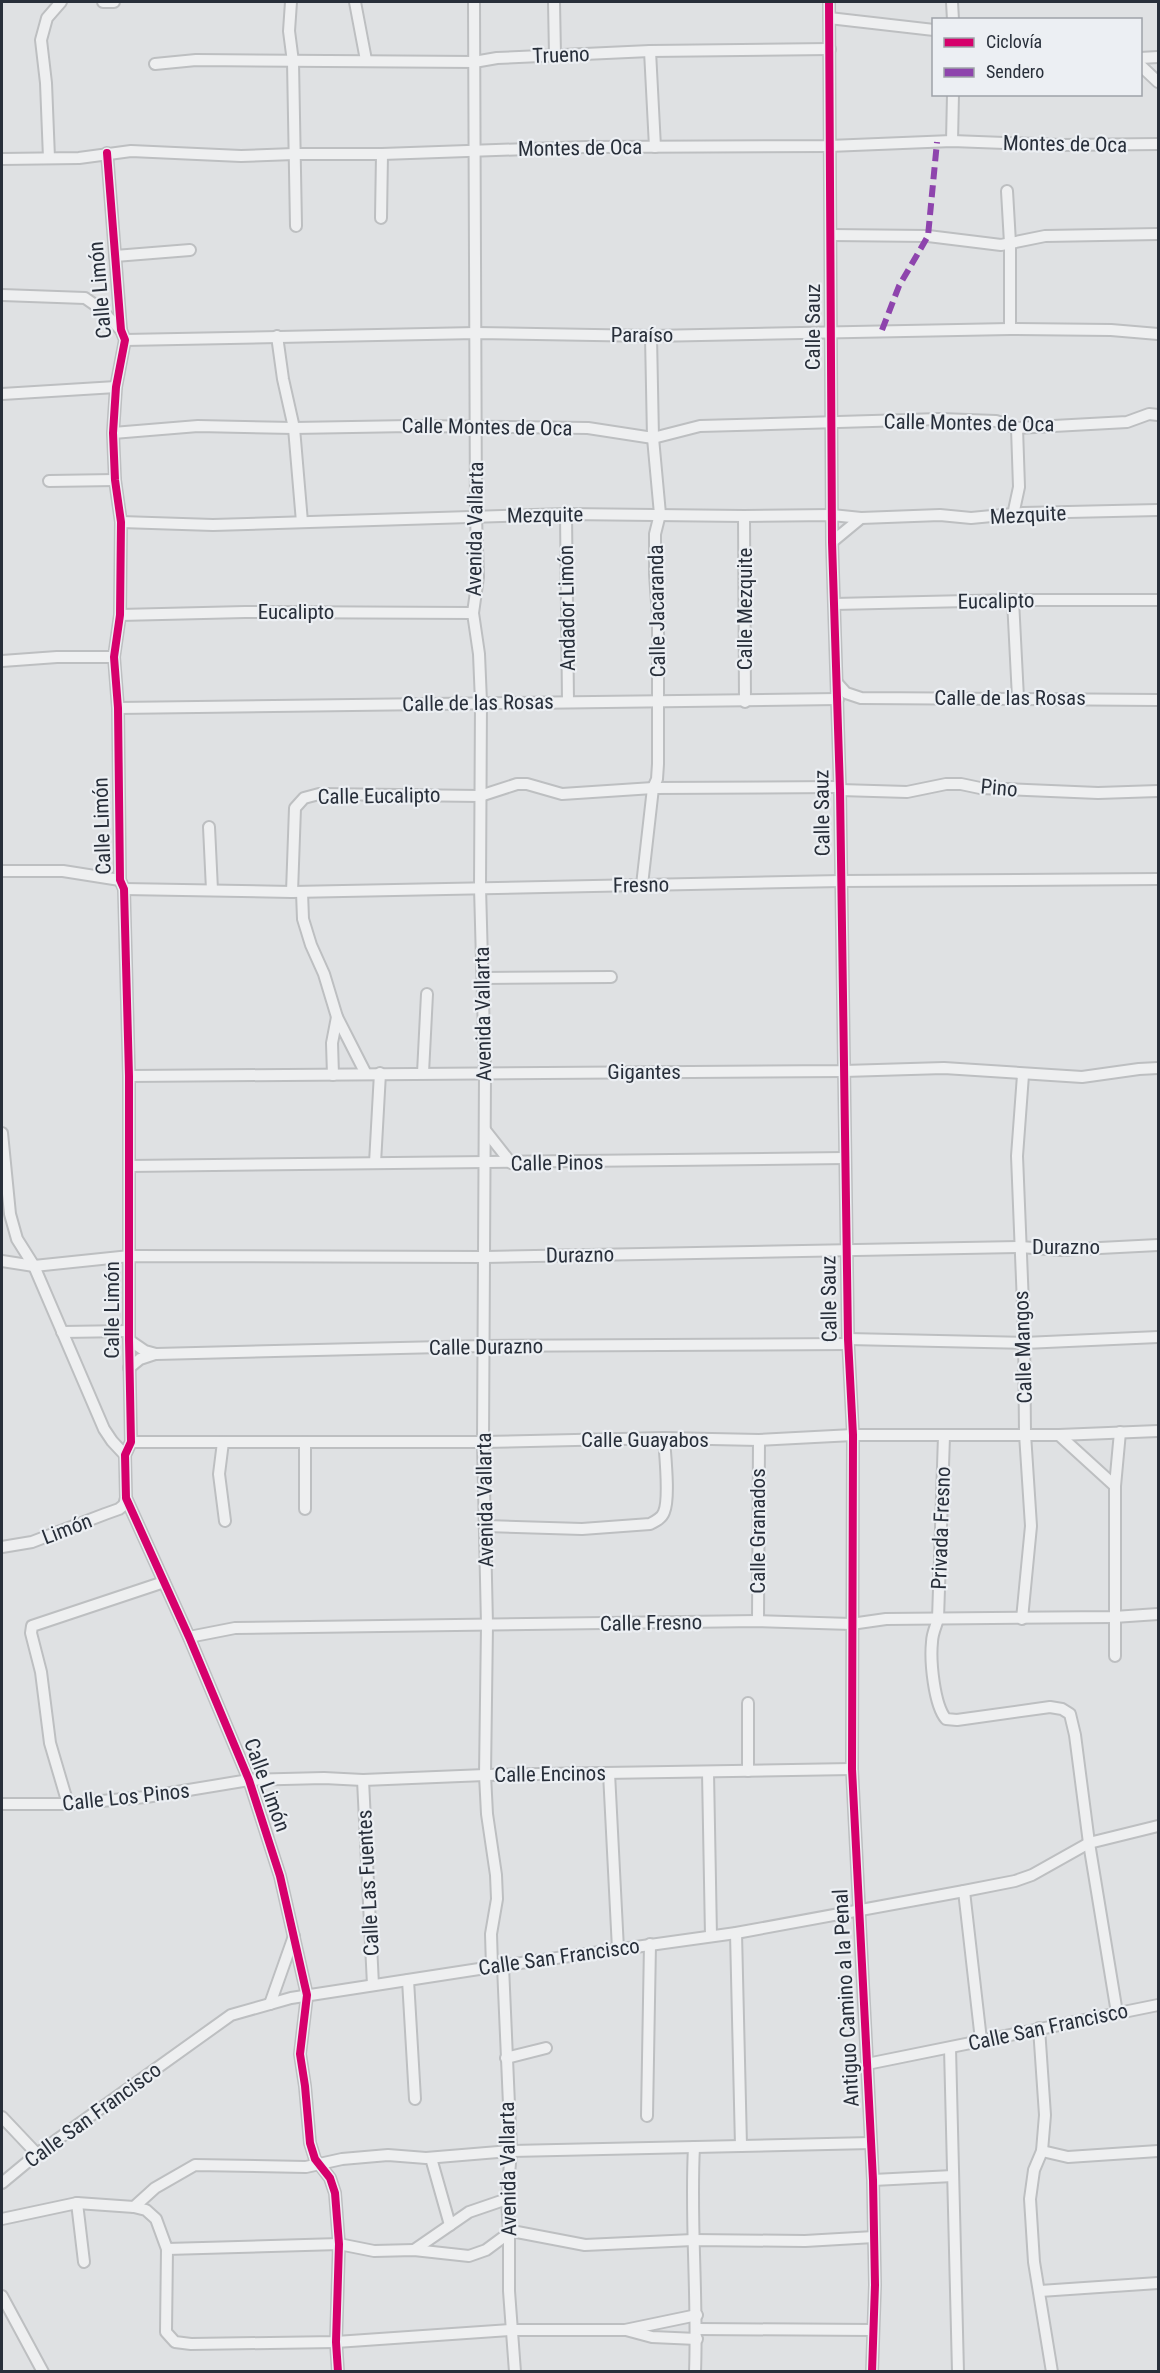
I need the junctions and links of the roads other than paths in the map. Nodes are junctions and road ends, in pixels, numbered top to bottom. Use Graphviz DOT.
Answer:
graph roads {
  1 [pos="61,2"];
  2 [pos="103,2"];
  3 [pos="114,2"];
  4 [pos="291,2"];
  5 [pos="355,2"];
  6 [pos="474,2"];
  7 [pos="554,2"];
  8 [pos="829,2"];
  9 [pos="952,2"];
  10 [pos="829,18"];
  11 [pos="953,18"];
  12 [pos="932,30"];
  13 [pos="830,49"];
  14 [pos="650,51"];
  15 [pos="555,55"];
  16 [pos="1158,57"];
  17 [pos="1142,58"];
  18 [pos="366,60"];
  19 [pos="293,62"];
  20 [pos="474,62"];
  21 [pos="155,64"];
  22 [pos="1142,67"];
  23 [pos="1158,82"];
  24 [pos="953,96"];
  25 [pos="952,141"];
  26 [pos="1158,144"];
  27 [pos="829,146"];
  28 [pos="655,147"];
  29 [pos="476,150"];
  30 [pos="107,153"];
  31 [pos="294,154"];
  32 [pos="382,154"];
  33 [pos="48,158"];
  34 [pos="2,159"];
  35 [pos="1007,191"];
  36 [pos="381,218"];
  37 [pos="296,226"];
  38 [pos="1158,234"];
  39 [pos="831,235"];
  40 [pos="1010,243"];
  41 [pos="190,250"];
  42 [pos="115,256"];
  43 [pos="2,295"];
  44 [pos="1010,329"];
  45 [pos="476,333"];
  46 [pos="831,333"];
  47 [pos="1158,334"];
  48 [pos="123,335"];
  49 [pos="277,336"];
  50 [pos="651,336"];
  51 [pos="116,387"];
  52 [pos="2,394"];
  53 [pos="1158,415"];
  54 [pos="832,423"];
  55 [pos="477,426"];
  56 [pos="294,428"];
  57 [pos="1017,428"];
  58 [pos="113,433"];
  59 [pos="653,438"];
  60 [pos="115,480"];
  61 [pos="49,481"];
  62 [pos="1158,510"];
  63 [pos="566,514"];
  64 [pos="660,514"];
  65 [pos="832,514"];
  66 [pos="1013,514"];
  67 [pos="744,516"];
  68 [pos="476,517"];
  69 [pos="861,518"];
  70 [pos="121,522"];
  71 [pos="302,522"];
  72 [pos="832,542"];
  73 [pos="1013,600"];
  74 [pos="1158,600"];
  75 [pos="834,604"];
  76 [pos="473,613"];
  77 [pos="120,615"];
  78 [pos="114,657"];
  79 [pos="2,661"];
  80 [pos="838,684"];
  81 [pos="861,698"];
  82 [pos="1018,698"];
  83 [pos="1158,700"];
  84 [pos="658,701"];
  85 [pos="481,702"];
  86 [pos="568,702"];
  87 [pos="745,702"];
  88 [pos="838,705"];
  89 [pos="118,708"];
  90 [pos="653,788"];
  91 [pos="840,788"];
  92 [pos="1158,791"];
  93 [pos="480,796"];
  94 [pos="209,827"];
  95 [pos="2,871"];
  96 [pos="1158,879"];
  97 [pos="841,881"];
  98 [pos="122,884"];
  99 [pos="642,885"];
  100 [pos="480,886"];
  101 [pos="212,890"];
  102 [pos="297,892"];
  103 [pos="611,977"];
  104 [pos="483,978"];
  105 [pos="427,994"];
  106 [pos="337,1017"];
  107 [pos="1158,1068"];
  108 [pos="844,1071"];
  109 [pos="485,1072"];
  110 [pos="380,1073"];
  111 [pos="423,1073"];
  112 [pos="366,1074"];
  113 [pos="333,1075"];
  114 [pos="1023,1075"];
  115 [pos="129,1077"];
  116 [pos="485,1130"];
  117 [pos="2,1133"];
  118 [pos="2,1156"];
  119 [pos="845,1158"];
  120 [pos="375,1163"];
  121 [pos="485,1163"];
  122 [pos="511,1163"];
  123 [pos="129,1166"];
  124 [pos="1158,1245"];
  125 [pos="1020,1247"];
  126 [pos="846,1251"];
  127 [pos="130,1256"];
  128 [pos="485,1257"];
  129 [pos="2,1261"];
  130 [pos="34,1266"];
  131 [pos="62,1332"];
  132 [pos="129,1336"];
  133 [pos="1158,1337"];
  134 [pos="848,1342"];
  135 [pos="1024,1343"];
  136 [pos="484,1346"];
  137 [pos="156,1354"];
  138 [pos="129,1368"];
  139 [pos="1158,1431"];
  140 [pos="1120,1432"];
  141 [pos="1025,1434"];
  142 [pos="853,1435"];
  143 [pos="1059,1435"];
  144 [pos="944,1436"];
  145 [pos="664,1438"];
  146 [pos="759,1440"];
  147 [pos="131,1442"];
  148 [pos="223,1442"];
  149 [pos="305,1442"];
  150 [pos="483,1442"];
  151 [pos="125,1455"];
  152 [pos="1115,1486"];
  153 [pos="126,1498"];
  154 [pos="305,1509"];
  155 [pos="225,1521"];
  156 [pos="485,1526"];
  157 [pos="2,1547"];
  158 [pos="164,1582"];
  159 [pos="1158,1614"];
  160 [pos="1114,1617"];
  161 [pos="938,1619"];
  162 [pos="1022,1619"];
  163 [pos="758,1622"];
  164 [pos="851,1624"];
  165 [pos="487,1625"];
  166 [pos="189,1637"];
  167 [pos="1115,1656"];
  168 [pos="748,1703"];
  169 [pos="852,1769"];
  170 [pos="748,1771"];
  171 [pos="708,1772"];
  172 [pos="609,1773"];
  173 [pos="485,1775"];
  174 [pos="249,1780"];
  175 [pos="363,1780"];
  176 [pos="2,1804"];
  177 [pos="68,1804"];
  178 [pos="1158,1826"];
  179 [pos="1089,1843"];
  180 [pos="964,1891"];
  181 [pos="861,1910"];
  182 [pos="736,1933"];
  183 [pos="294,1936"];
  184 [pos="711,1936"];
  185 [pos="651,1944"];
  186 [pos="618,1949"];
  187 [pos="497,1966"];
  188 [pos="408,1980"];
  189 [pos="373,1985"];
  190 [pos="307,1995"];
  191 [pos="270,2004"];
  192 [pos="1158,2005"];
  193 [pos="1117,2013"];
  194 [pos="1039,2028"];
  195 [pos="981,2040"];
  196 [pos="546,2048"];
  197 [pos="950,2048"];
  198 [pos="506,2058"];
  199 [pos="867,2064"];
  200 [pos="415,2099"];
  201 [pos="647,2116"];
  202 [pos="2,2117"];
  203 [pos="871,2143"];
  204 [pos="694,2146"];
  205 [pos="741,2146"];
  206 [pos="511,2151"];
  207 [pos="1041,2151"];
  208 [pos="1158,2151"];
  209 [pos="37,2154"];
  210 [pos="430,2158"];
  211 [pos="319,2163"];
  212 [pos="953,2176"];
  213 [pos="873,2180"];
  214 [pos="2,2183"];
  215 [pos="507,2199"];
  216 [pos="77,2203"];
  217 [pos="134,2207"];
  218 [pos="2,2219"];
  219 [pos="450,2225"];
  220 [pos="509,2233"];
  221 [pos="874,2237"];
  222 [pos="693,2240"];
  223 [pos="339,2244"];
  224 [pos="167,2249"];
  225 [pos="414,2250"];
  226 [pos="84,2262"];
  227 [pos="1158,2283"];
  228 [pos="1040,2291"];
  229 [pos="2,2296"];
  230 [pos="696,2315"];
  231 [pos="511,2330"];
  232 [pos="626,2330"];
  233 [pos="872,2330"];
  234 [pos="697,2334"];
  235 [pos="336,2342"];
  236 [pos="43,2372"];
  237 [pos="338,2372"];
  238 [pos="515,2372"];
  239 [pos="695,2372"];
  240 [pos="872,2372"];
  241 [pos="958,2372"];
  242 [pos="1052,2372"];
  1 -- 33 [label="street"];
  2 -- 3 [label="street"];
  4 -- 19 [label="street"];
  5 -- 18 [label="street"];
  6 -- 20 [label="street, Avenida Vallarta"];
  7 -- 15 [label="street"];
  8 -- 10 [label="street, Calle Sauz"];
  9 -- 11 [label="street"];
  10 -- 12 [label="street"];
  10 -- 13 [label="street, Calle Sauz"];
  13 -- 14 [label="street, Trueno"];
  13 -- 27 [label="street, Calle Sauz"];
  14 -- 15 [label="street, Trueno"];
  14 -- 28 [label="street"];
  15 -- 20 [label="street, Trueno"];
  16 -- 17 [label="street"];
  18 -- 19 [label="street, Trueno"];
  18 -- 20 [label="street, Trueno"];
  19 -- 21 [label="street, Trueno"];
  19 -- 31 [label="street"];
  20 -- 29 [label="street, Avenida Vallarta"];
  22 -- 23 [label="street"];
  24 -- 25 [label="street"];
  25 -- 26 [label="street, Montes de Oca"];
  25 -- 27 [label="street, Montes de Oca"];
  27 -- 28 [label="street, Montes de Oca"];
  27 -- 39 [label="street, Calle Sauz"];
  28 -- 29 [label="street, Montes de Oca"];
  29 -- 32 [label="street, Montes de Oca"];
  29 -- 45 [label="street, Avenida Vallarta"];
  30 -- 31 [label="street, Montes de Oca"];
  30 -- 33 [label="street, Montes de Oca"];
  30 -- 42 [label="street, Calle Limón"];
  31 -- 32 [label="street, Montes de Oca"];
  31 -- 37 [label="street"];
  32 -- 36 [label="street"];
  33 -- 34 [label="street, Montes de Oca"];
  35 -- 40 [label="street"];
  38 -- 40 [label="street"];
  39 -- 40 [label="street"];
  39 -- 46 [label="street, Calle Sauz"];
  40 -- 44 [label="street"];
  41 -- 42 [label="street"];
  42 -- 48 [label="street, Calle Limón"];
  43 -- 48 [label="street"];
  44 -- 46 [label="street, Paraíso"];
  44 -- 47 [label="street, Paraíso"];
  45 -- 49 [label="street, Paraíso"];
  45 -- 50 [label="street, Paraíso"];
  45 -- 55 [label="street, Avenida Vallarta"];
  46 -- 50 [label="street, Paraíso"];
  46 -- 54 [label="street, Calle Sauz"];
  48 -- 49 [label="street, Paraíso"];
  48 -- 51 [label="street, Calle Limón"];
  49 -- 56 [label="street"];
  50 -- 59 [label="street, Calle Jacaranda"];
  51 -- 52 [label="street"];
  51 -- 58 [label="street, Calle Limón"];
  53 -- 57 [label="street, Calle Montes de Oca"];
  54 -- 57 [label="street, Calle Montes de Oca"];
  54 -- 59 [label="street, Calle Montes de Oca"];
  54 -- 65 [label="street, Calle Sauz"];
  55 -- 56 [label="street, Calle Montes de Oca"];
  55 -- 59 [label="street, Calle Montes de Oca"];
  55 -- 68 [label="street, Avenida Vallarta"];
  56 -- 58 [label="street, Calle Montes de Oca"];
  56 -- 71 [label="street"];
  57 -- 66 [label="street"];
  58 -- 60 [label="street, Calle Limón"];
  59 -- 64 [label="street, Calle Jacaranda"];
  60 -- 61 [label="street"];
  60 -- 70 [label="street, Calle Limón"];
  62 -- 66 [label="street, Mezquite"];
  63 -- 64 [label="street, Mezquite"];
  63 -- 68 [label="street, Mezquite"];
  63 -- 86 [label="street, Andador Limón"];
  64 -- 67 [label="street, Mezquite"];
  64 -- 84 [label="street, Calle Jacaranda"];
  65 -- 67 [label="street, Mezquite"];
  65 -- 69 [label="street, Mezquite"];
  65 -- 72 [label="street, Calle Sauz"];
  66 -- 69 [label="street, Mezquite"];
  67 -- 87 [label="street, Calle Mezquite"];
  68 -- 71 [label="street, Mezquite"];
  68 -- 76 [label="street, Avenida Vallarta"];
  69 -- 72 [label="street"];
  70 -- 71 [label="street, Mezquite"];
  70 -- 77 [label="street, Calle Limón"];
  72 -- 75 [label="street, Calle Sauz"];
  73 -- 74 [label="street, Eucalipto"];
  73 -- 75 [label="street, Eucalipto"];
  73 -- 82 [label="street"];
  75 -- 80 [label="street, Calle Sauz"];
  76 -- 77 [label="street, Eucalipto"];
  76 -- 85 [label="street, Avenida Vallarta"];
  77 -- 78 [label="street, Calle Limón"];
  78 -- 79 [label="street"];
  78 -- 89 [label="street, Calle Limón"];
  80 -- 81 [label="street"];
  80 -- 88 [label="street, Calle Sauz"];
  81 -- 82 [label="street, Calle de las Rosas"];
  81 -- 88 [label="street"];
  82 -- 83 [label="street, Calle de las Rosas"];
  84 -- 86 [label="street, Calle de las Rosas"];
  84 -- 87 [label="street, Calle de las Rosas"];
  84 -- 90 [label="street, Calle Jacaranda"];
  85 -- 86 [label="street, Calle de las Rosas"];
  85 -- 89 [label="street, Calle de las Rosas"];
  85 -- 93 [label="street, Avenida Vallarta"];
  87 -- 88 [label="street, Calle de las Rosas"];
  88 -- 91 [label="street, Calle Sauz"];
  89 -- 98 [label="street, Calle Limón"];
  90 -- 91 [label="street, Pino"];
  90 -- 93 [label="street, Calle Eucalipto"];
  90 -- 99 [label="street, Calle Jacaranda"];
  91 -- 92 [label="street, Pino"];
  91 -- 97 [label="street, Calle Sauz"];
  93 -- 100 [label="street, Avenida Vallarta"];
  93 -- 102 [label="street, Calle Eucalipto"];
  94 -- 101 [label="street"];
  95 -- 98 [label="street, Fresno"];
  96 -- 97 [label="street, Fresno"];
  97 -- 99 [label="street, Fresno"];
  97 -- 108 [label="street, Calle Sauz"];
  98 -- 101 [label="street, Fresno"];
  98 -- 115 [label="street, Calle Limón"];
  99 -- 100 [label="street, Fresno"];
  100 -- 102 [label="street, Fresno"];
  100 -- 104 [label="street, Avenida Vallarta"];
  101 -- 102 [label="street, Fresno"];
  102 -- 106 [label="street, Calle Eucalipto"];
  103 -- 104 [label="street"];
  104 -- 109 [label="street, Avenida Vallarta"];
  105 -- 111 [label="street"];
  106 -- 112 [label="street, Calle Eucalipto"];
  106 -- 113 [label="street"];
  107 -- 114 [label="street, Gigantes"];
  108 -- 109 [label="street, Gigantes"];
  108 -- 114 [label="street, Gigantes"];
  108 -- 119 [label="street, Calle Sauz"];
  109 -- 111 [label="street, Gigantes"];
  109 -- 116 [label="street, Avenida Vallarta"];
  110 -- 111 [label="street, Gigantes"];
  110 -- 112 [label="street, Gigantes"];
  110 -- 120 [label="street"];
  112 -- 113 [label="street, Gigantes"];
  113 -- 115 [label="street, Gigantes"];
  114 -- 125 [label="street, Calle Mangos"];
  115 -- 123 [label="street, Calle Limón"];
  116 -- 121 [label="street, Avenida Vallarta"];
  116 -- 122 [label="street"];
  117 -- 118 [label="street"];
  118 -- 130 [label="street"];
  119 -- 122 [label="street, Calle Pinos"];
  119 -- 126 [label="street, Calle Sauz"];
  120 -- 121 [label="street, Calle Pinos"];
  120 -- 123 [label="street, Calle Pinos"];
  121 -- 122 [label="street, Calle Pinos"];
  121 -- 128 [label="street, Avenida Vallarta"];
  123 -- 127 [label="street, Calle Limón"];
  124 -- 125 [label="street, Durazno"];
  125 -- 126 [label="street, Durazno"];
  125 -- 135 [label="street, Calle Mangos"];
  126 -- 128 [label="street, Durazno"];
  126 -- 134 [label="street, Calle Sauz"];
  127 -- 128 [label="street, Durazno"];
  127 -- 130 [label="street, Durazno"];
  127 -- 132 [label="street, Calle Limón"];
  128 -- 136 [label="street, Avenida Vallarta"];
  129 -- 130 [label="street, Durazno"];
  130 -- 131 [label="street"];
  131 -- 132 [label="street"];
  131 -- 151 [label="street"];
  132 -- 137 [label="street, Calle Durazno"];
  132 -- 138 [label="street, Calle Limón"];
  133 -- 135 [label="street, Calle Durazno"];
  134 -- 135 [label="street, Calle Durazno"];
  134 -- 136 [label="street, Calle Durazno"];
  134 -- 142 [label="street, Calle Sauz"];
  135 -- 141 [label="street, Calle Mangos"];
  136 -- 137 [label="street, Calle Durazno"];
  136 -- 150 [label="street, Avenida Vallarta"];
  137 -- 138 [label="street"];
  138 -- 147 [label="street, Calle Limón"];
  139 -- 140 [label="street, Calle Guayabos"];
  140 -- 143 [label="street, Calle Guayabos"];
  140 -- 152 [label="street"];
  141 -- 143 [label="street, Calle Guayabos"];
  141 -- 144 [label="street, Calle Guayabos"];
  141 -- 162 [label="street, Calle Mangos"];
  142 -- 144 [label="street, Calle Guayabos"];
  142 -- 146 [label="street, Calle Guayabos"];
  142 -- 164 [label="street, Calle Sauz"];
  143 -- 152 [label="street"];
  144 -- 161 [label="street, Privada Fresno"];
  145 -- 146 [label="street, Calle Guayabos"];
  145 -- 150 [label="street, Calle Guayabos"];
  145 -- 156 [label="street"];
  146 -- 163 [label="street, Calle Granados"];
  147 -- 148 [label="street, Calle Guayabos"];
  147 -- 151 [label="street, Calle Limón"];
  148 -- 149 [label="street, Calle Guayabos"];
  148 -- 155 [label="street"];
  149 -- 150 [label="street, Calle Guayabos"];
  149 -- 154 [label="street"];
  150 -- 156 [label="street, Avenida Vallarta"];
  151 -- 153 [label="street, Calle Limón"];
  152 -- 160 [label="street"];
  153 -- 157 [label="street, Limón"];
  153 -- 158 [label="street, Calle Limón"];
  156 -- 165 [label="street, Avenida Vallarta"];
  158 -- 166 [label="street, Calle Limón"];
  158 -- 177 [label="street"];
  159 -- 160 [label="street, Calle Fresno"];
  160 -- 162 [label="street, Calle Fresno"];
  160 -- 167 [label="street"];
  161 -- 162 [label="street, Calle Fresno"];
  161 -- 164 [label="street, Calle Fresno"];
  161 -- 179 [label="street, Privada Fresno"];
  163 -- 164 [label="street, Calle Fresno"];
  163 -- 165 [label="street, Calle Fresno"];
  164 -- 169 [label="street, Antiguo Camino a la Penal"];
  165 -- 166 [label="street, Calle Fresno"];
  165 -- 173 [label="street, Avenida Vallarta"];
  166 -- 174 [label="street, Calle Limón"];
  168 -- 170 [label="street"];
  169 -- 170 [label="street, Calle Encinos"];
  169 -- 181 [label="street, Antiguo Camino a la Penal"];
  170 -- 171 [label="street, Calle Encinos"];
  171 -- 172 [label="street, Calle Encinos"];
  171 -- 184 [label="street"];
  172 -- 173 [label="street, Calle Encinos"];
  172 -- 186 [label="street"];
  173 -- 175 [label="street, Calle Encinos"];
  173 -- 187 [label="street, Avenida Vallarta"];
  174 -- 175 [label="street, Calle Encinos"];
  174 -- 177 [label="street, Calle Los Pinos"];
  174 -- 183 [label="street, Calle Limón"];
  175 -- 189 [label="street, Calle Las Fuentes"];
  176 -- 177 [label="street, Calle Los Pinos"];
  178 -- 179 [label="street, Calle San Francisco"];
  179 -- 180 [label="street, Calle San Francisco"];
  179 -- 193 [label="street"];
  180 -- 181 [label="street, Calle San Francisco"];
  180 -- 195 [label="street"];
  181 -- 182 [label="street, Calle San Francisco"];
  181 -- 199 [label="street, Antiguo Camino a la Penal"];
  182 -- 184 [label="street, Calle San Francisco"];
  182 -- 205 [label="street"];
  183 -- 190 [label="street, Calle Limón"];
  183 -- 191 [label="street"];
  184 -- 185 [label="street, Calle San Francisco"];
  185 -- 186 [label="street, Calle San Francisco"];
  185 -- 201 [label="street"];
  186 -- 187 [label="street, Calle San Francisco"];
  187 -- 188 [label="street, Calle San Francisco"];
  187 -- 198 [label="street, Avenida Vallarta"];
  188 -- 189 [label="street, Calle San Francisco"];
  188 -- 200 [label="street"];
  189 -- 190 [label="street, Calle San Francisco"];
  190 -- 191 [label="street, Calle San Francisco"];
  190 -- 211 [label="street, Calle Limón"];
  191 -- 209 [label="street, Calle San Francisco"];
  192 -- 193 [label="street, Calle San Francisco"];
  193 -- 194 [label="street, Calle San Francisco"];
  194 -- 195 [label="street, Calle San Francisco"];
  194 -- 207 [label="street"];
  195 -- 197 [label="street, Calle San Francisco"];
  196 -- 198 [label="street"];
  197 -- 199 [label="street, Calle San Francisco"];
  197 -- 212 [label="street"];
  198 -- 206 [label="street, Avenida Vallarta"];
  199 -- 203 [label="street, Antiguo Camino a la Penal"];
  202 -- 209 [label="street"];
  203 -- 205 [label="street"];
  203 -- 213 [label="street, Antiguo Camino a la Penal"];
  204 -- 205 [label="street"];
  204 -- 206 [label="street"];
  204 -- 222 [label="street"];
  206 -- 210 [label="street"];
  206 -- 215 [label="street, Avenida Vallarta"];
  207 -- 208 [label="street"];
  207 -- 228 [label="street"];
  209 -- 214 [label="street, Calle San Francisco"];
  210 -- 211 [label="street"];
  210 -- 219 [label="street"];
  211 -- 217 [label="street"];
  211 -- 223 [label="street, Calle Limón"];
  212 -- 213 [label="street"];
  212 -- 241 [label="street"];
  213 -- 221 [label="street, Antiguo Camino a la Penal"];
  215 -- 219 [label="street"];
  215 -- 220 [label="street, Avenida Vallarta"];
  216 -- 217 [label="street"];
  216 -- 218 [label="street"];
  216 -- 226 [label="street"];
  217 -- 224 [label="street"];
  219 -- 225 [label="street"];
  220 -- 222 [label="street"];
  220 -- 225 [label="street"];
  220 -- 231 [label="street, Avenida Vallarta"];
  221 -- 222 [label="street"];
  221 -- 233 [label="street, Antiguo Camino a la Penal"];
  222 -- 230 [label="street"];
  223 -- 224 [label="street"];
  223 -- 225 [label="street"];
  223 -- 235 [label="street, Calle Limón"];
  224 -- 235 [label="street"];
  227 -- 228 [label="street"];
  228 -- 242 [label="street"];
  229 -- 236 [label="street"];
  230 -- 232 [label="street"];
  230 -- 234 [label="street"];
  231 -- 232 [label="street"];
  231 -- 235 [label="street"];
  231 -- 238 [label="street, Avenida Vallarta"];
  232 -- 234 [label="street"];
  233 -- 234 [label="street"];
  233 -- 240 [label="street, Antiguo Camino a la Penal"];
  234 -- 239 [label="street"];
  235 -- 237 [label="street, Calle Limón"];
}
